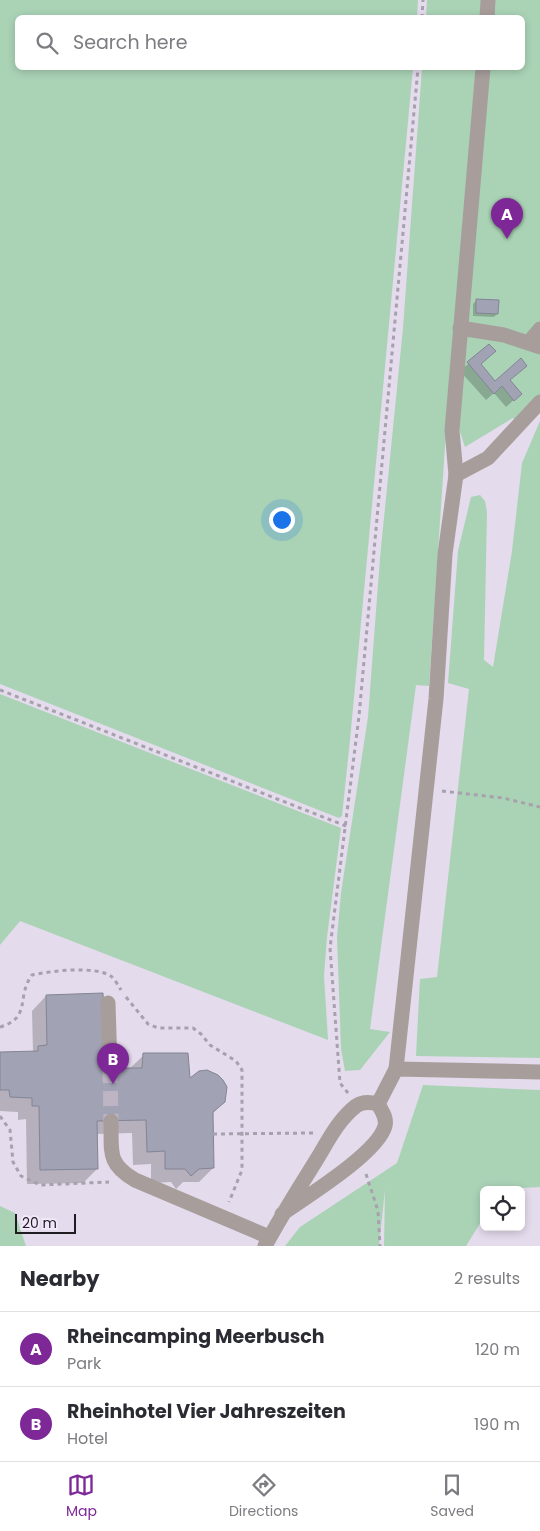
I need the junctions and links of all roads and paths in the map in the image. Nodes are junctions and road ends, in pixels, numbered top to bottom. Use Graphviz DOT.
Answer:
graph roads {
  1 [pos="423,0"];
  2 [pos="488,0"];
  3 [pos="422,15"];
  4 [pos="487,15"];
  5 [pos="418,70"];
  6 [pos="483,70"];
  7 [pos="460,328"];
  8 [pos="540,329"];
  9 [pos="534,345"];
  10 [pos="540,402"];
  11 [pos="456,475"];
  12 [pos="0,690"];
  13 [pos="426,789"];
  14 [pos="540,807"];
  15 [pos="346,826"];
  16 [pos="108,1003"];
  17 [pos="0,1027"];
  18 [pos="110,1068"];
  19 [pos="396,1069"];
  20 [pos="540,1072"];
  21 [pos="378,1104"];
  22 [pos="358,1105"];
  23 [pos="0,1116"];
  24 [pos="111,1121"];
  25 [pos="213,1134"];
  26 [pos="242,1134"];
  27 [pos="331,1134"];
  28 [pos="358,1158"];
  29 [pos="135,1180"];
  30 [pos="282,1214"];
  31 [pos="222,1217"];
  32 [pos="267,1242"];
  33 [pos="380,1246"];
  1 -- 3 [label="path"];
  2 -- 4 [label="street"];
  5 -- 15 [label="path"];
  6 -- 7 [label="street"];
  7 -- 9 [label="street"];
  7 -- 11 [label="street"];
  8 -- 9 [label="street"];
  10 -- 11 [label="street"];
  11 -- 13 [label="street"];
  12 -- 15 [label="path"];
  13 -- 14 [label="path"];
  13 -- 19 [label="street"];
  15 -- 22 [label="path"];
  16 -- 18 [label="street"];
  17 -- 26 [label="path"];
  19 -- 20 [label="street"];
  19 -- 21 [label="street"];
  21 -- 22 [label="street"];
  21 -- 28 [label="street"];
  22 -- 27 [label="street"];
  23 -- 29 [label="path"];
  24 -- 29 [label="street"];
  25 -- 26 [label="path"];
  26 -- 27 [label="path"];
  26 -- 31 [label="path"];
  27 -- 30 [label="street"];
  28 -- 30 [label="street"];
  28 -- 33 [label="path"];
  29 -- 31 [label="street"];
  30 -- 32 [label="street"];
  31 -- 32 [label="street"];
}
